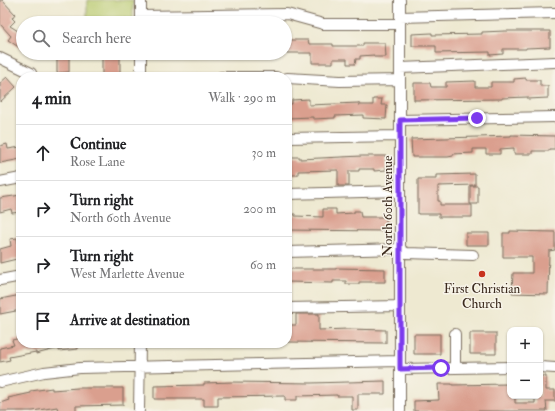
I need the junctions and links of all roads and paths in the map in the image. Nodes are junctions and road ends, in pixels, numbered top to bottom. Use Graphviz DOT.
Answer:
graph roads {
  1 [pos="141,0"];
  2 [pos="400,0"];
  3 [pos="555,13"];
  4 [pos="141,16"];
  5 [pos="229,16"];
  6 [pos="400,21"];
  7 [pos="0,58"];
  8 [pos="141,60"];
  9 [pos="555,62"];
  10 [pos="400,68"];
  11 [pos="29,72"];
  12 [pos="141,72"];
  13 [pos="292,78"];
  14 [pos="400,80"];
  15 [pos="555,117"];
  16 [pos="400,120"];
  17 [pos="399,136"];
  18 [pos="292,138"];
  19 [pos="16,179"];
  20 [pos="0,182"];
  21 [pos="400,191"];
  22 [pos="292,194"];
  23 [pos="400,249"];
  24 [pos="292,252"];
  25 [pos="473,255"];
  26 [pos="16,277"];
  27 [pos="0,280"];
  28 [pos="400,306"];
  29 [pos="292,308"];
  30 [pos="455,334"];
  31 [pos="140,348"];
  32 [pos="400,365"];
  33 [pos="139,367"];
  34 [pos="543,367"];
  35 [pos="455,368"];
  36 [pos="507,368"];
  37 [pos="555,368"];
  38 [pos="0,382"];
  39 [pos="139,411"];
  40 [pos="400,411"];
  1 -- 4 [label="street"];
  2 -- 6 [label="street, North 60th Avenue"];
  3 -- 6 [label="street"];
  5 -- 6 [label="street"];
  6 -- 10 [label="street, North 60th Avenue"];
  7 -- 11 [label="street"];
  8 -- 12 [label="street"];
  9 -- 10 [label="street"];
  10 -- 14 [label="street, North 60th Avenue"];
  13 -- 14 [label="street"];
  14 -- 16 [label="street, North 60th Avenue"];
  15 -- 16 [label="street"];
  16 -- 17 [label="street, North 60th Avenue"];
  17 -- 18 [label="street"];
  17 -- 21 [label="street, North 60th Avenue"];
  19 -- 20 [label="street"];
  21 -- 22 [label="street"];
  21 -- 23 [label="street, North 60th Avenue"];
  23 -- 24 [label="street"];
  23 -- 25 [label="street"];
  23 -- 28 [label="street, North 60th Avenue"];
  26 -- 27 [label="street"];
  28 -- 29 [label="street"];
  28 -- 32 [label="street, North 60th Avenue"];
  30 -- 35 [label="street"];
  31 -- 33 [label="street"];
  32 -- 33 [label="street"];
  32 -- 35 [label="street"];
  32 -- 40 [label="street, North 60th Avenue"];
  33 -- 38 [label="street"];
  33 -- 39 [label="street"];
  34 -- 37 [label="street"];
  35 -- 36 [label="street"];
}
